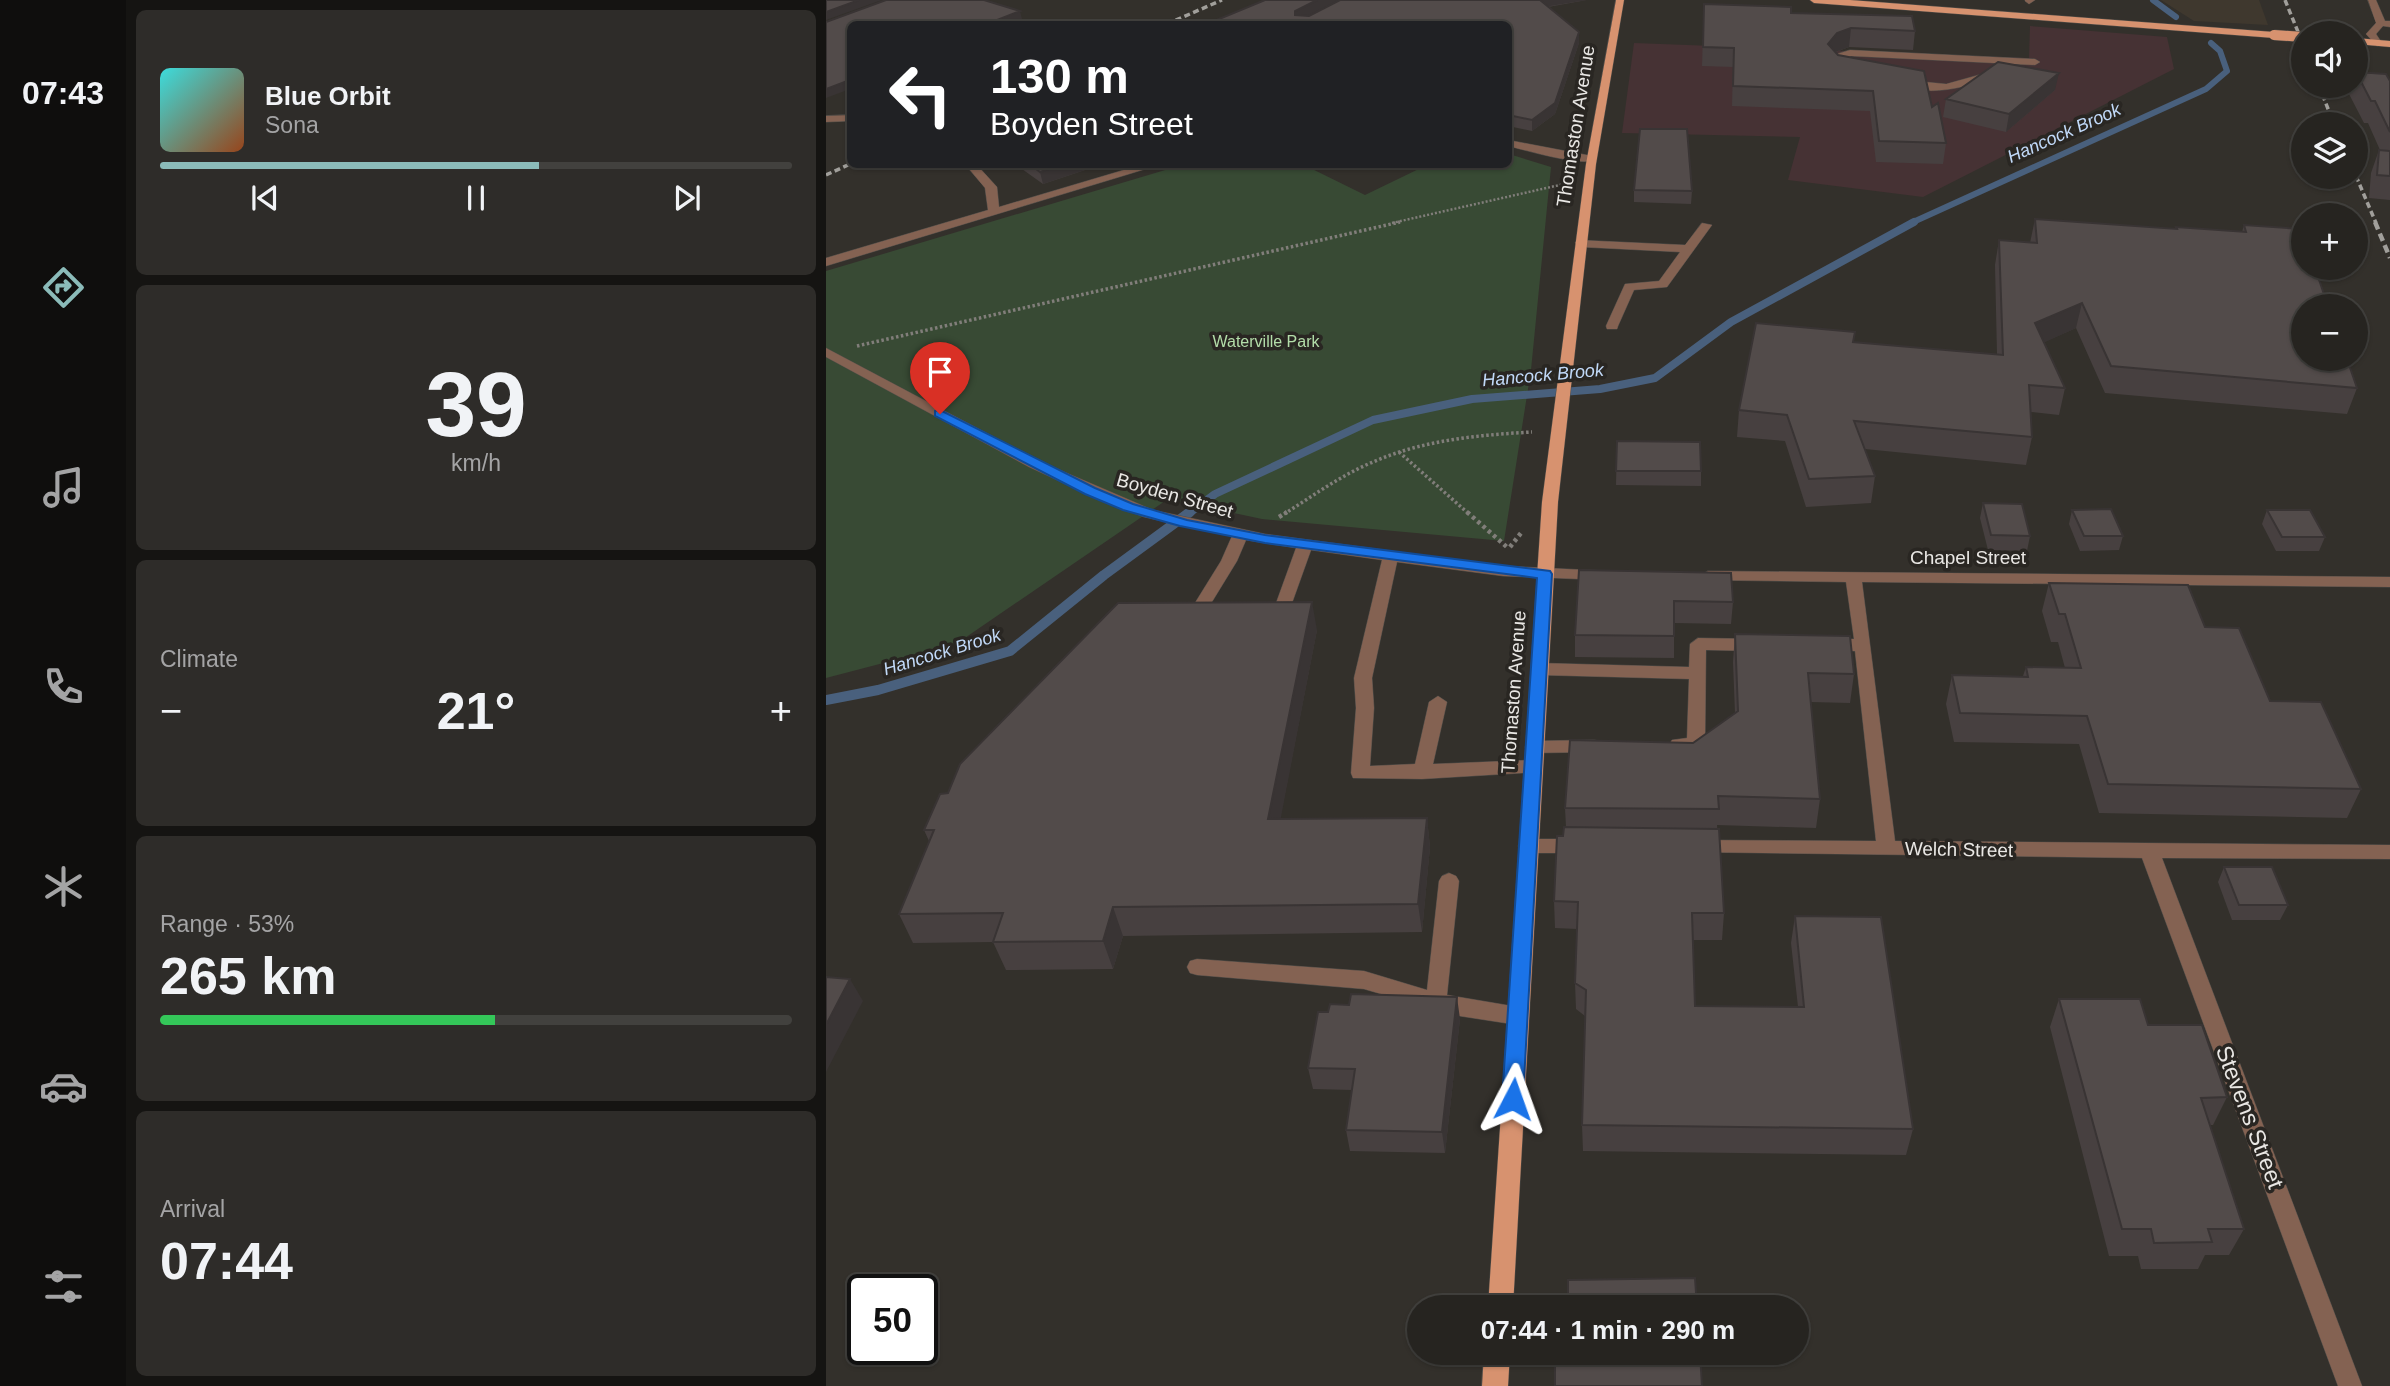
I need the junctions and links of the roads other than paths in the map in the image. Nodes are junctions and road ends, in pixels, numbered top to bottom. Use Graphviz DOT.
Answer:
graph roads {
  1 [pos="1620,0"];
  2 [pos="1814,0"];
  3 [pos="2372,0"];
  4 [pos="2385,23"];
  5 [pos="2291,36"];
  6 [pos="2368,42"];
  7 [pos="2377,43"];
  8 [pos="2390,44"];
  9 [pos="2035,62"];
  10 [pos="1994,73"];
  11 [pos="1858,74"];
  12 [pos="1890,80"];
  13 [pos="847,118"];
  14 [pos="826,119"];
  15 [pos="1512,144"];
  16 [pos="1592,159"];
  17 [pos="974,168"];
  18 [pos="1143,168"];
  19 [pos="994,212"];
  20 [pos="1706,225"];
  21 [pos="1581,243"];
  22 [pos="1690,249"];
  23 [pos="826,262"];
  24 [pos="1612,326"];
  25 [pos="828,353"];
  26 [pos="1240,535"];
  27 [pos="1305,544"];
  28 [pos="1391,555"];
  29 [pos="1545,574"];
  30 [pos="1625,575"];
  31 [pos="1693,576"];
  32 [pos="1853,577"];
  33 [pos="2390,582"];
  34 [pos="1279,617"];
  35 [pos="1193,620"];
  36 [pos="1780,645"];
  37 [pos="1808,645"];
  38 [pos="1863,645"];
  39 [pos="1539,669"];
  40 [pos="1698,673"];
  41 [pos="1438,702"];
  42 [pos="1656,745"];
  43 [pos="1615,746"];
  44 [pos="1534,757"];
  45 [pos="1422,772"];
  46 [pos="1528,846"];
  47 [pos="1597,846"];
  48 [pos="1680,847"];
  49 [pos="1886,849"];
  50 [pos="2149,850"];
  51 [pos="2390,852"];
  52 [pos="1449,881"];
  53 [pos="1197,967"];
  54 [pos="1437,1001"];
  55 [pos="1518,1016"];
  56 [pos="1501,1295"];
  57 [pos="1496,1365"];
  58 [pos="2350,1384"];
  59 [pos="1495,1386"];
  1 -- 16 [label="main road, Thomaston Avenue"];
  2 -- 5 [label="main road, bridge"];
  3 -- 4 [label="street"];
  4 -- 7 [label="street"];
  6 -- 7 [label="main road"];
  7 -- 8 [label="main road"];
  9 -- 11 [label="street"];
  10 -- 12 [label="street"];
  13 -- 14 [label="street"];
  15 -- 16 [label="street"];
  16 -- 21 [label="main road, Thomaston Avenue"];
  17 -- 19 [label="street"];
  18 -- 19 [label="street"];
  19 -- 23 [label="street"];
  20 -- 22 [label="street"];
  21 -- 22 [label="street"];
  21 -- 29 [label="main road, Thomaston Avenue"];
  22 -- 24 [label="street"];
  25 -- 26 [label="street, Boyden Street"];
  26 -- 27 [label="street, Boyden Street"];
  26 -- 35 [label="street"];
  27 -- 28 [label="street, Boyden Street"];
  27 -- 34 [label="street"];
  28 -- 29 [label="street, Boyden Street"];
  28 -- 45 [label="street"];
  29 -- 30 [label="street"];
  29 -- 39 [label="main road, Thomaston Avenue"];
  31 -- 32 [label="street, Chapel Street"];
  32 -- 33 [label="street, Chapel Street"];
  32 -- 38 [label="street"];
  36 -- 40 [label="street"];
  37 -- 38 [label="street"];
  38 -- 49 [label="street"];
  39 -- 40 [label="street"];
  39 -- 44 [label="main road, Thomaston Avenue"];
  40 -- 42 [label="street"];
  41 -- 45 [label="street"];
  43 -- 44 [label="street"];
  44 -- 45 [label="street"];
  44 -- 46 [label="main road, Thomaston Avenue"];
  46 -- 47 [label="street"];
  46 -- 55 [label="main road, Thomaston Avenue"];
  48 -- 49 [label="street, Welch Street"];
  49 -- 50 [label="street, Welch Street"];
  50 -- 51 [label="street, Welch Street"];
  50 -- 58 [label="street, Stevens Street"];
  52 -- 54 [label="street"];
  53 -- 54 [label="street"];
  54 -- 55 [label="street"];
  55 -- 56 [label="main road, Thomaston Avenue"];
  57 -- 59 [label="main road"];
}
